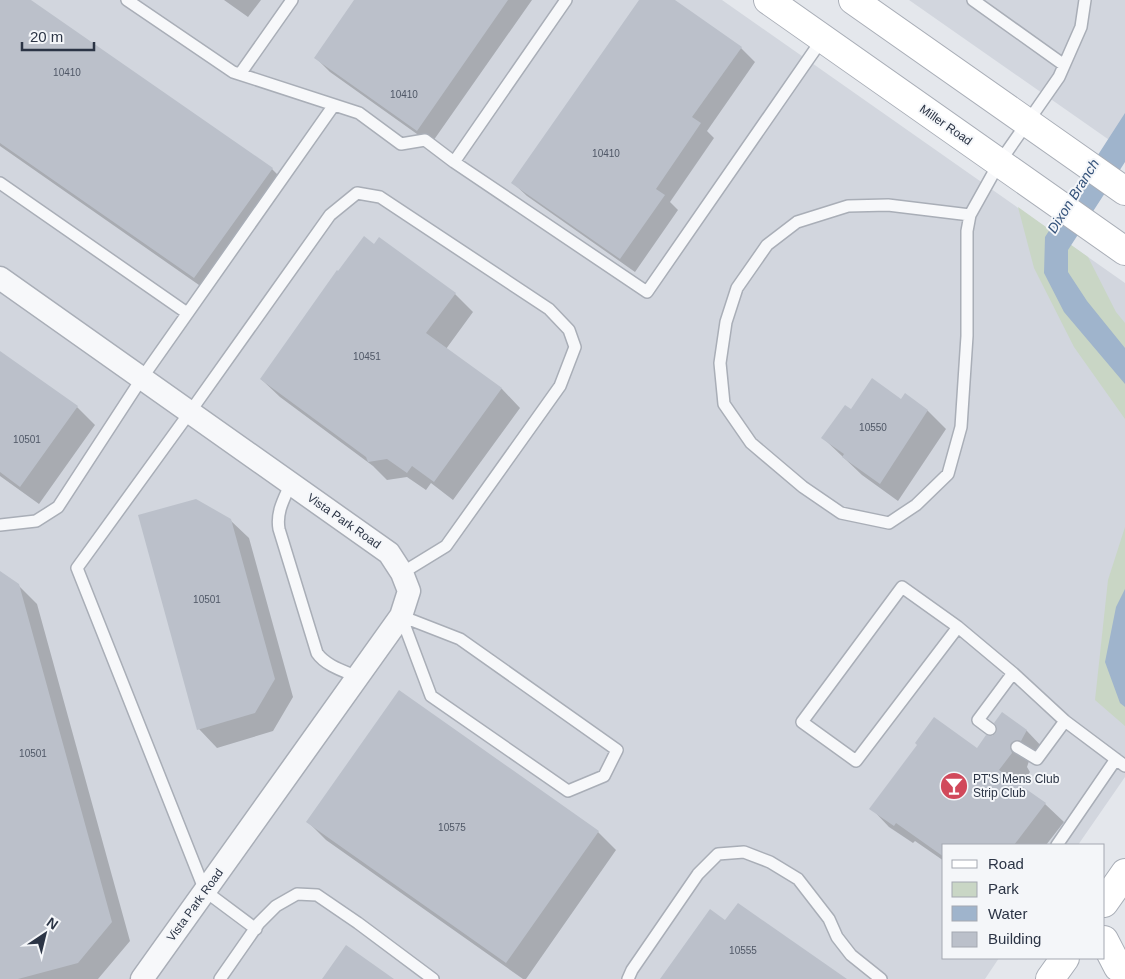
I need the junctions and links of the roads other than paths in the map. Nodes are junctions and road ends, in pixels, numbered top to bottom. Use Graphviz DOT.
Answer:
graph roads {
  1 [pos="127,0"];
  2 [pos="292,0"];
  3 [pos="566,0"];
  4 [pos="768,0"];
  5 [pos="853,0"];
  6 [pos="972,0"];
  7 [pos="1085,0"];
  8 [pos="822,38"];
  9 [pos="1064,65"];
  10 [pos="240,74"];
  11 [pos="334,105"];
  12 [pos="1027,123"];
  13 [pos="454,162"];
  14 [pos="1010,170"];
  15 [pos="0,184"];
  16 [pos="1125,191"];
  17 [pos="970,215"];
  18 [pos="1117,245"];
  19 [pos="0,278"];
  20 [pos="188,314"];
  21 [pos="142,378"];
  22 [pos="190,412"];
  23 [pos="291,483"];
  24 [pos="0,524"];
  25 [pos="402,573"];
  26 [pos="401,616"];
  27 [pos="958,627"];
  28 [pos="1013,673"];
  29 [pos="358,677"];
  30 [pos="1065,721"];
  31 [pos="990,728"];
  32 [pos="1017,747"];
  33 [pos="1120,763"];
  34 [pos="1058,844"];
  35 [pos="1125,873"];
  36 [pos="205,892"];
  37 [pos="1105,902"];
  38 [pos="256,928"];
  39 [pos="1105,942"];
  40 [pos="1065,959"];
  41 [pos="1119,969"];
  42 [pos="142,979"];
  43 [pos="220,979"];
  44 [pos="433,979"];
  45 [pos="628,979"];
  46 [pos="881,979"];
  47 [pos="1050,979"];
  1 -- 10 [label="lane"];
  2 -- 10 [label="lane"];
  3 -- 13 [label="lane"];
  4 -- 8 [label="main road, Miller Road"];
  5 -- 12 [label="main road"];
  6 -- 9 [label="lane"];
  7 -- 9 [label="lane"];
  8 -- 13 [label="lane"];
  8 -- 14 [label="main road, Miller Road"];
  9 -- 12 [label="lane"];
  10 -- 11 [label="lane"];
  11 -- 13 [label="lane"];
  11 -- 20 [label="lane"];
  12 -- 14 [label="lane"];
  12 -- 16 [label="main road"];
  14 -- 17 [label="lane"];
  14 -- 18 [label="main road, Miller Road"];
  15 -- 20 [label="lane"];
  17 -- 17 [label="lane"];
  19 -- 21 [label="street, Vista Park Road"];
  20 -- 21 [label="lane"];
  21 -- 22 [label="street, Vista Park Road"];
  21 -- 24 [label="lane"];
  22 -- 23 [label="street, Vista Park Road"];
  22 -- 25 [label="lane"];
  22 -- 36 [label="lane"];
  23 -- 25 [label="street, Vista Park Road"];
  23 -- 29 [label="lane"];
  25 -- 26 [label="street, Vista Park Road"];
  26 -- 26 [label="lane"];
  26 -- 29 [label="street, Vista Park Road"];
  27 -- 27 [label="lane"];
  27 -- 28 [label="lane"];
  28 -- 30 [label="lane"];
  28 -- 31 [label="lane"];
  29 -- 36 [label="street, Vista Park Road"];
  30 -- 32 [label="lane"];
  30 -- 33 [label="lane"];
  33 -- 34 [label="lane"];
  35 -- 37 [label="main road"];
  36 -- 38 [label="lane"];
  36 -- 42 [label="street, Vista Park Road"];
  38 -- 43 [label="lane"];
  38 -- 44 [label="lane"];
  39 -- 41 [label="main road"];
  40 -- 47 [label="main road"];
  45 -- 46 [label="lane"];
}
